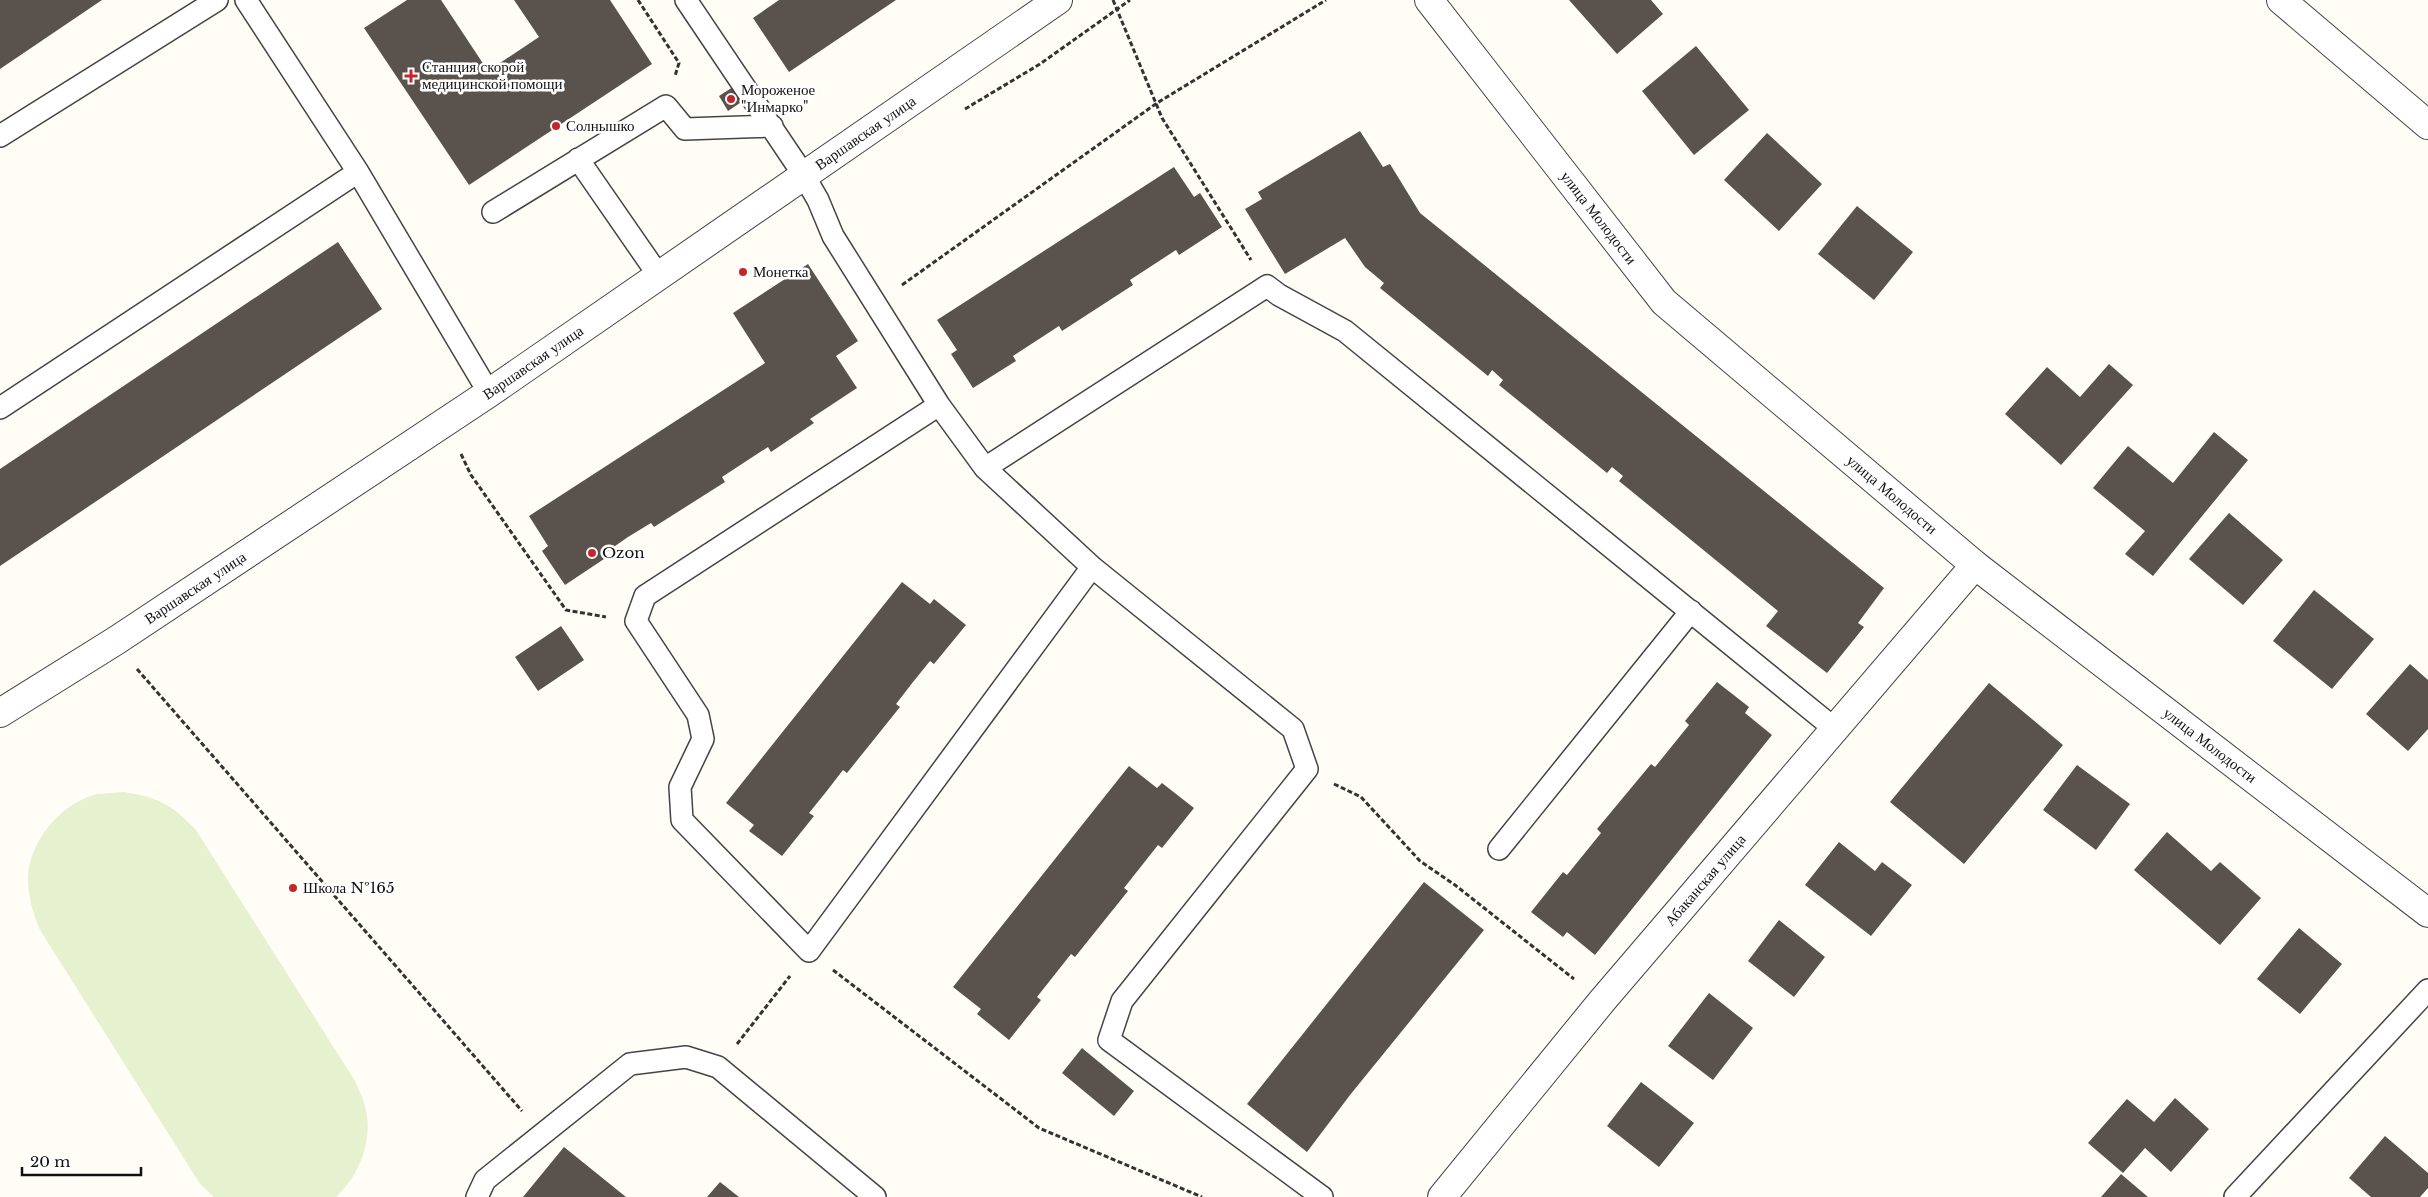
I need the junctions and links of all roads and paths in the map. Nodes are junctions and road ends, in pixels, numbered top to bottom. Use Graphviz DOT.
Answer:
graph roads {
  1 [pos="217,0"];
  2 [pos="246,0"];
  3 [pos="638,0"];
  4 [pos="686,0"];
  5 [pos="1058,0"];
  6 [pos="1113,0"];
  7 [pos="1326,0"];
  8 [pos="1429,0"];
  9 [pos="2281,0"];
  10 [pos="680,62"];
  11 [pos="1157,103"];
  12 [pos="2428,125"];
  13 [pos="772,126"];
  14 [pos="0,136"];
  15 [pos="578,159"];
  16 [pos="358,172"];
  17 [pos="803,174"];
  18 [pos="493,212"];
  19 [pos="659,276"];
  20 [pos="1267,286"];
  21 [pos="875,304"];
  22 [pos="489,393"];
  23 [pos="939,405"];
  24 [pos="0,408"];
  25 [pos="445,422"];
  26 [pos="985,468"];
  27 [pos="1975,566"];
  28 [pos="1092,567"];
  29 [pos="1691,610"];
  30 [pos="636,621"];
  31 [pos="116,640"];
  32 [pos="0,713"];
  33 [pos="1835,729"];
  34 [pos="1307,770"];
  35 [pos="1499,849"];
  36 [pos="2428,913"];
  37 [pos="809,951"];
  38 [pos="2428,990"];
  39 [pos="1602,1001"];
  40 [pos="718,1067"];
  41 [pos="542,1134"];
  42 [pos="477,1197"];
  43 [pos="875,1197"];
  44 [pos="1202,1197"];
  45 [pos="1322,1197"];
  46 [pos="1442,1197"];
  47 [pos="2235,1197"];
  1 -- 14 [label="lane"];
  2 -- 16 [label="lane"];
  3 -- 10 [label="path"];
  4 -- 13 [label="lane"];
  5 -- 17 [label="street, Варшавская улица"];
  6 -- 11 [label="path"];
  7 -- 11 [label="path"];
  8 -- 27 [label="street, улица Молодости"];
  9 -- 12 [label="street"];
  11 -- 20 [label="path"];
  11 -- 21 [label="path"];
  13 -- 15 [label="lane"];
  13 -- 17 [label="lane"];
  15 -- 18 [label="lane"];
  15 -- 19 [label="lane"];
  16 -- 22 [label="lane"];
  16 -- 24 [label="lane"];
  17 -- 19 [label="street, Варшавская улица"];
  17 -- 21 [label="lane"];
  19 -- 22 [label="street, Варшавская улица"];
  20 -- 26 [label="lane"];
  20 -- 29 [label="lane"];
  21 -- 23 [label="lane"];
  22 -- 25 [label="street, Варшавская улица"];
  23 -- 26 [label="lane"];
  23 -- 30 [label="lane"];
  25 -- 30 [label="path"];
  25 -- 31 [label="street, Варшавская улица"];
  26 -- 28 [label="lane"];
  27 -- 33 [label="street, Абаканская улица"];
  27 -- 36 [label="street, улица Молодости"];
  28 -- 34 [label="lane"];
  28 -- 37 [label="lane"];
  29 -- 33 [label="lane"];
  29 -- 35 [label="lane"];
  30 -- 37 [label="lane"];
  31 -- 32 [label="street, Варшавская улица"];
  31 -- 41 [label="path"];
  33 -- 39 [label="street, Абаканская улица"];
  34 -- 39 [label="path"];
  34 -- 45 [label="lane"];
  37 -- 40 [label="path"];
  37 -- 44 [label="path"];
  38 -- 47 [label="lane"];
  39 -- 46 [label="street, Абаканская улица"];
  40 -- 41 [label="lane"];
  40 -- 43 [label="lane"];
  41 -- 42 [label="lane"];
}
